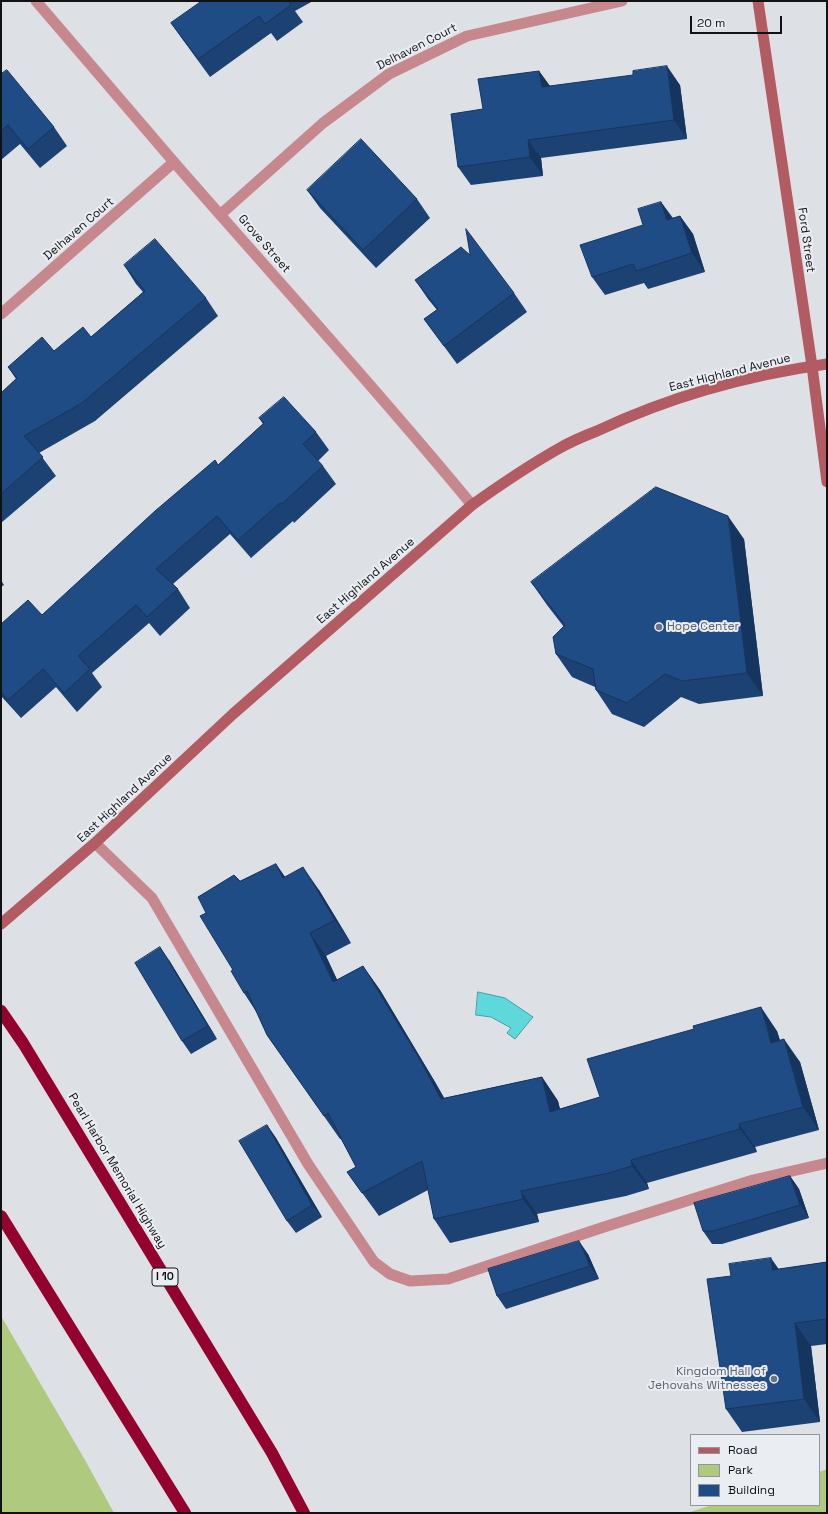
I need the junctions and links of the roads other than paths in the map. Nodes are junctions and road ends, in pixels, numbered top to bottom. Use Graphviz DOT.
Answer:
graph roads {
  1 [pos="36,1"];
  2 [pos="622,1"];
  3 [pos="758,1"];
  4 [pos="174,162"];
  5 [pos="221,214"];
  6 [pos="1,314"];
  7 [pos="827,364"];
  8 [pos="812,366"];
  9 [pos="827,482"];
  10 [pos="472,506"];
  11 [pos="95,843"];
  12 [pos="1,924"];
  13 [pos="1,1011"];
  14 [pos="827,1163"];
  15 [pos="1,1216"];
  16 [pos="185,1513"];
  17 [pos="304,1513"];
  1 -- 4 [label="street, Grove Street"];
  2 -- 5 [label="street, Delhaven Court"];
  3 -- 8 [label="main road, Ford Street"];
  4 -- 5 [label="street, Grove Street"];
  4 -- 6 [label="street, Delhaven Court"];
  5 -- 10 [label="street, Grove Street"];
  7 -- 8 [label="main road, East Highland Avenue"];
  8 -- 9 [label="main road, Ford Street"];
  8 -- 10 [label="main road, East Highland Avenue"];
  10 -- 11 [label="main road, East Highland Avenue"];
  11 -- 12 [label="main road, East Highland Avenue"];
  11 -- 14 [label="street"];
  13 -- 17 [label="highway, Pearl Harbor Memorial Highway / I 10"];
  15 -- 16 [label="highway"];
}
